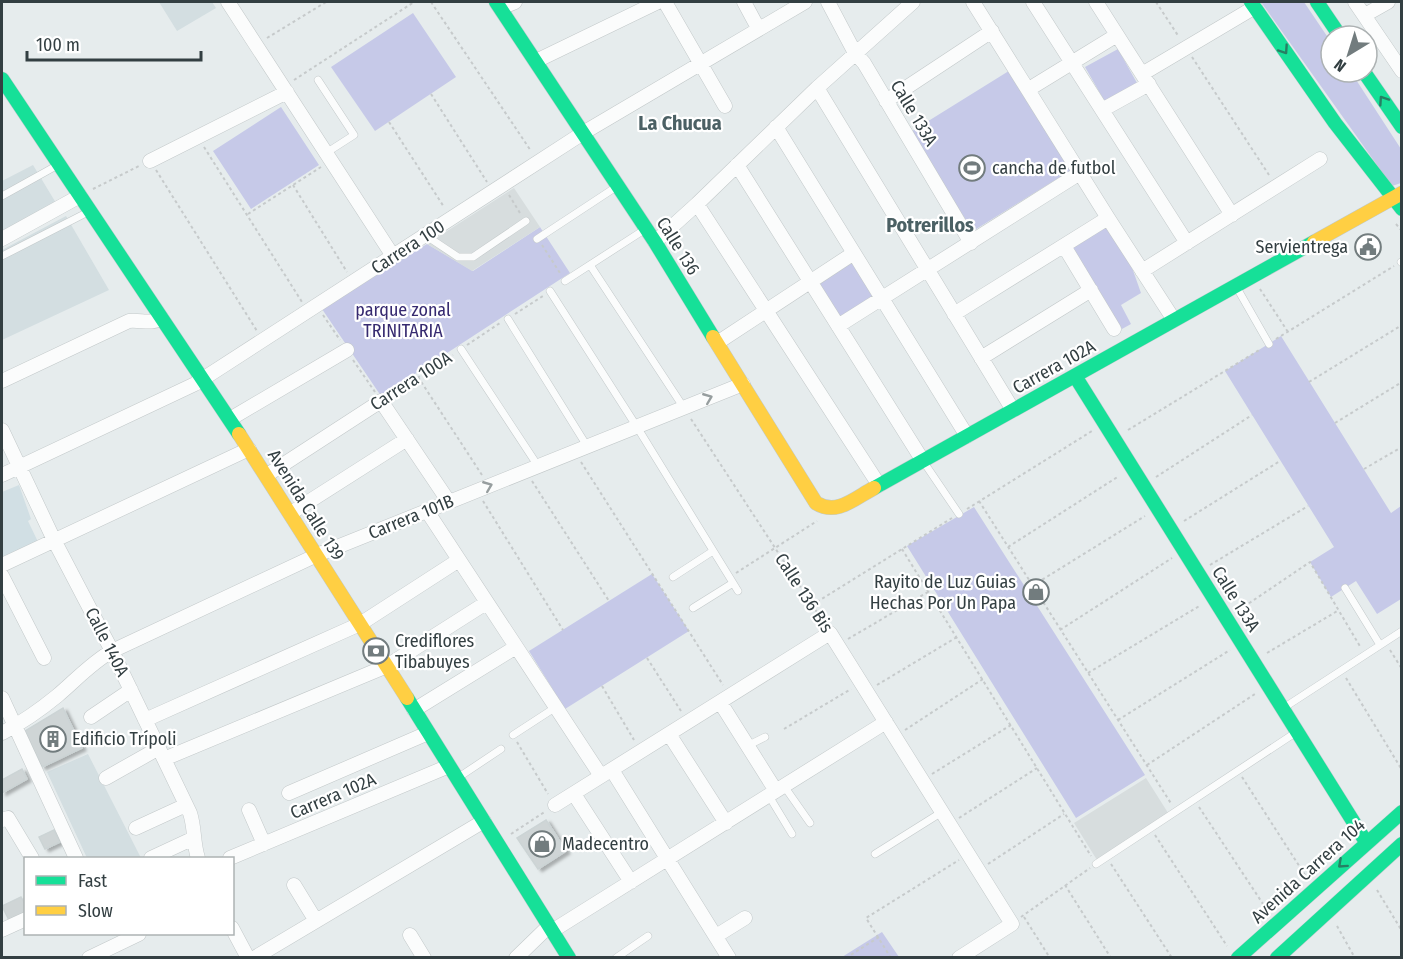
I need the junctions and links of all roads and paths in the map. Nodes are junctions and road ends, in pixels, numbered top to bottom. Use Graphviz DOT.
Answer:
graph roads {
  1 [pos="228,2"];
  2 [pos="326,2"];
  3 [pos="414,2"];
  4 [pos="431,2"];
  5 [pos="515,2"];
  6 [pos="658,2"];
  7 [pos="665,2"];
  8 [pos="744,2"];
  9 [pos="805,2"];
  10 [pos="828,2"];
  11 [pos="914,2"];
  12 [pos="974,2"];
  13 [pos="1033,2"];
  14 [pos="1096,2"];
  15 [pos="1156,2"];
  16 [pos="1317,2"];
  17 [pos="1355,2"];
  18 [pos="1388,2"];
  19 [pos="1253,4"];
  20 [pos="499,5"];
  21 [pos="1365,15"];
  22 [pos="1332,24"];
  23 [pos="758,28"];
  24 [pos="992,31"];
  25 [pos="1117,35"];
  26 [pos="256,45"];
  27 [pos="1186,48"];
  28 [pos="855,53"];
  29 [pos="536,61"];
  30 [pos="1399,62"];
  31 [pos="700,63"];
  32 [pos="1073,63"];
  33 [pos="2,79"];
  34 [pos="1145,79"];
  35 [pos="318,80"];
  36 [pos="1372,84"];
  37 [pos="817,88"];
  38 [pos="1029,89"];
  39 [pos="285,90"];
  40 [pos="431,94"];
  41 [pos="7,100"];
  42 [pos="886,101"];
  43 [pos="725,106"];
  44 [pos="1102,110"];
  45 [pos="389,122"];
  46 [pos="776,127"];
  47 [pos="1401,127"];
  48 [pos="583,133"];
  49 [pos="197,137"];
  50 [pos="329,157"];
  51 [pos="1320,159"];
  52 [pos="150,161"];
  53 [pos="538,162"];
  54 [pos="59,165"];
  55 [pos="737,165"];
  56 [pos="1080,173"];
  57 [pos="293,185"];
  58 [pos="618,186"];
  59 [pos="1276,187"];
  60 [pos="493,191"];
  61 [pos="2,196"];
  62 [pos="80,196"];
  63 [pos="1399,200"];
  64 [pos="697,204"];
  65 [pos="90,211"];
  66 [pos="247,214"];
  67 [pos="1232,215"];
  68 [pos="1108,218"];
  69 [pos="451,219"];
  70 [pos="526,221"];
  71 [pos="646,229"];
  72 [pos="425,236"];
  73 [pos="2,239"];
  74 [pos="537,239"];
  75 [pos="655,242"];
  76 [pos="971,243"];
  77 [pos="1187,243"];
  78 [pos="1064,246"];
  79 [pos="854,254"];
  80 [pos="2,256"];
  81 [pos="393,256"];
  82 [pos="1401,263"];
  83 [pos="590,265"];
  84 [pos="927,270"];
  85 [pos="1142,271"];
  86 [pos="1252,276"];
  87 [pos="565,281"];
  88 [pos="353,282"];
  89 [pos="811,282"];
  90 [pos="1236,286"];
  91 [pos="1091,290"];
  92 [pos="550,291"];
  93 [pos="882,298"];
  94 [pos="308,311"];
  95 [pos="765,312"];
  96 [pos="954,314"];
  97 [pos="162,319"];
  98 [pos="508,319"];
  99 [pos="1174,320"];
  100 [pos="1401,325"];
  101 [pos="838,326"];
  102 [pos="1114,329"];
  103 [pos="1288,332"];
  104 [pos="263,340"];
  105 [pos="717,343"];
  106 [pos="1269,344"];
  107 [pos="461,349"];
  108 [pos="347,350"];
  109 [pos="981,358"];
  110 [pos="1075,375"];
  111 [pos="418,377"];
  112 [pos="203,380"];
  113 [pos="2,381"];
  114 [pos="1309,382"];
  115 [pos="1401,382"];
  116 [pos="743,384"];
  117 [pos="381,401"];
  118 [pos="684,408"];
  119 [pos="1013,410"];
  120 [pos="1252,415"];
  121 [pos="230,419"];
  122 [pos="1105,423"];
  123 [pos="1335,423"];
  124 [pos="637,427"];
  125 [pos="2,430"];
  126 [pos="967,436"];
  127 [pos="407,439"];
  128 [pos="1114,439"];
  129 [pos="1401,447"];
  130 [pos="249,449"];
  131 [pos="581,449"];
  132 [pos="922,460"];
  133 [pos="1280,461"];
  134 [pos="20,467"];
  135 [pos="1132,467"];
  136 [pos="532,469"];
  137 [pos="1364,469"];
  138 [pos="2,475"];
  139 [pos="267,475"];
  140 [pos="879,485"];
  141 [pos="1143,485"];
  142 [pos="483,489"];
  143 [pos="979,501"];
  144 [pos="449,502"];
  145 [pos="1308,506"];
  146 [pos="1157,508"];
  147 [pos="826,509"];
  148 [pos="428,511"];
  149 [pos="291,513"];
  150 [pos="959,514"];
  151 [pos="1171,529"];
  152 [pos="54,540"];
  153 [pos="774,547"];
  154 [pos="1008,547"];
  155 [pos="902,549"];
  156 [pos="1184,550"];
  157 [pos="714,551"];
  158 [pos="317,555"];
  159 [pos="459,560"];
  160 [pos="2,565"];
  161 [pos="1198,572"];
  162 [pos="2,576"];
  163 [pos="673,577"];
  164 [pos="731,580"];
  165 [pos="1032,586"];
  166 [pos="1345,588"];
  167 [pos="738,591"];
  168 [pos="929,591"];
  169 [pos="1213,597"];
  170 [pos="609,601"];
  171 [pos="486,603"];
  172 [pos="812,605"];
  173 [pos="693,608"];
  174 [pos="1339,610"];
  175 [pos="1227,618"];
  176 [pos="360,624"];
  177 [pos="563,630"];
  178 [pos="1060,630"];
  179 [pos="1401,631"];
  180 [pos="957,637"];
  181 [pos="834,639"];
  182 [pos="1242,643"];
  183 [pos="1382,644"];
  184 [pos="516,646"];
  185 [pos="112,651"];
  186 [pos="1365,655"];
  187 [pos="44,658"];
  188 [pos="647,658"];
  189 [pos="1253,661"];
  190 [pos="387,666"];
  191 [pos="1401,669"];
  192 [pos="1342,670"];
  193 [pos="1088,673"];
  194 [pos="983,679"];
  195 [pos="1268,685"];
  196 [pos="602,686"];
  197 [pos="864,687"];
  198 [pos="131,690"];
  199 [pos="2,698"];
  200 [pos="725,699"];
  201 [pos="556,707"];
  202 [pos="1283,709"];
  203 [pos="414,710"];
  204 [pos="91,717"];
  205 [pos="145,720"];
  206 [pos="1118,720"];
  207 [pos="688,722"];
  208 [pos="886,722"];
  209 [pos="1011,725"];
  210 [pos="15,726"];
  211 [pos="784,729"];
  212 [pos="1298,732"];
  213 [pos="2,733"];
  214 [pos="428,733"];
  215 [pos="669,734"];
  216 [pos="513,735"];
  217 [pos="895,736"];
  218 [pos="765,737"];
  219 [pos="747,746"];
  220 [pos="501,748"];
  221 [pos="641,751"];
  222 [pos="161,754"];
  223 [pos="1147,765"];
  224 [pos="1038,768"];
  225 [pos="1401,770"];
  226 [pos="1238,771"];
  227 [pos="453,772"];
  228 [pos="606,773"];
  229 [pos="106,778"];
  230 [pos="922,780"];
  231 [pos="776,791"];
  232 [pos="289,793"];
  233 [pos="573,794"];
  234 [pos="1194,800"];
  235 [pos="186,805"];
  236 [pos="555,805"];
  237 [pos="249,810"];
  238 [pos="942,812"];
  239 [pos="1176,812"];
  240 [pos="1401,812"];
  241 [pos="1065,814"];
  242 [pos="5,819"];
  243 [pos="484,821"];
  244 [pos="726,823"];
  245 [pos="810,823"];
  246 [pos="949,824"];
  247 [pos="136,828"];
  248 [pos="1150,829"];
  249 [pos="792,834"];
  250 [pos="509,836"];
  251 [pos="194,838"];
  252 [pos="1366,842"];
  253 [pos="264,844"];
  254 [pos="1401,844"];
  255 [pos="875,854"];
  256 [pos="968,854"];
  257 [pos="31,857"];
  258 [pos="76,857"];
  259 [pos="154,857"];
  260 [pos="198,857"];
  261 [pos="232,857"];
  262 [pos="1107,857"];
  263 [pos="668,859"];
  264 [pos="1096,864"];
  265 [pos="978,870"];
  266 [pos="1307,878"];
  267 [pos="631,882"];
  268 [pos="294,885"];
  269 [pos="1065,885"];
  270 [pos="1376,888"];
  271 [pos="1268,913"];
  272 [pos="1023,916"];
  273 [pos="745,918"];
  274 [pos="24,920"];
  275 [pos="316,921"];
  276 [pos="1012,924"];
  277 [pos="1335,924"];
  278 [pos="551,928"];
  279 [pos="2,930"];
  280 [pos="1401,931"];
  281 [pos="234,932"];
  282 [pos="135,935"];
  283 [pos="410,935"];
  284 [pos="648,936"];
  285 [pos="716,936"];
  286 [pos="879,937"];
  287 [pos="1234,953"];
  288 [pos="89,957"];
  289 [pos="248,957"];
  290 [pos="254,957"];
  291 [pos="424,957"];
  292 [pos="516,957"];
  293 [pos="569,957"];
  294 [pos="616,957"];
  295 [pos="729,957"];
  296 [pos="846,957"];
  297 [pos="891,957"];
  298 [pos="959,957"];
  299 [pos="1050,957"];
  300 [pos="1111,957"];
  301 [pos="1172,957"];
  302 [pos="1277,957"];
  303 [pos="1355,957"];
  1 -- 26 [label="street"];
  2 -- 26 [label="path"];
  3 -- 39 [label="path"];
  4 -- 53 [label="path"];
  5 -- 20 [label="street"];
  6 -- 29 [label="street"];
  7 -- 31 [label="street"];
  8 -- 23 [label="street"];
  9 -- 23 [label="street, Carrera 100"];
  10 -- 28 [label="street, Calle 133A"];
  11 -- 28 [label="street"];
  12 -- 24 [label="street"];
  13 -- 32 [label="street"];
  14 -- 25 [label="street"];
  15 -- 27 [label="path"];
  16 -- 22 [label="street"];
  17 -- 21 [label="street"];
  18 -- 21 [label="street"];
  19 -- 27 [label="street"];
  19 -- 63 [label="street, one-way"];
  20 -- 29 [label="street, Calle 136"];
  21 -- 30 [label="street"];
  23 -- 31 [label="street, Carrera 100"];
  24 -- 38 [label="street"];
  24 -- 42 [label="street"];
  25 -- 32 [label="street"];
  25 -- 34 [label="street"];
  26 -- 39 [label="street"];
  27 -- 34 [label="street"];
  27 -- 59 [label="path"];
  28 -- 37 [label="street"];
  28 -- 42 [label="street, Calle 133A"];
  29 -- 48 [label="street, Calle 136"];
  31 -- 43 [label="street"];
  31 -- 48 [label="street, Carrera 100"];
  32 -- 38 [label="street"];
  32 -- 44 [label="street"];
  33 -- 41 [label="street, Avenida Calle 139"];
  34 -- 44 [label="street"];
  34 -- 67 [label="street"];
  35 -- 50 [label="lane"];
  47 -- 36 [label="street, one-way"];
  37 -- 46 [label="street"];
  37 -- 84 [label="street"];
  38 -- 56 [label="street"];
  39 -- 49 [label="street"];
  39 -- 50 [label="street"];
  40 -- 60 [label="path"];
  41 -- 54 [label="street, Avenida Calle 139"];
  42 -- 76 [label="street, Calle 133A"];
  44 -- 77 [label="street"];
  45 -- 69 [label="path"];
  46 -- 55 [label="street"];
  46 -- 79 [label="street"];
  48 -- 53 [label="street, Carrera 100"];
  48 -- 58 [label="street, Calle 136"];
  49 -- 52 [label="street"];
  49 -- 66 [label="path"];
  50 -- 57 [label="path"];
  50 -- 81 [label="street"];
  51 -- 59 [label="street"];
  52 -- 62 [label="path"];
  52 -- 104 [label="path"];
  53 -- 60 [label="street, Carrera 100"];
  54 -- 61 [label="lane"];
  54 -- 62 [label="street, Avenida Calle 139"];
  55 -- 64 [label="street"];
  55 -- 89 [label="street"];
  56 -- 68 [label="street"];
  56 -- 76 [label="street"];
  57 -- 66 [label="path"];
  57 -- 88 [label="path"];
  58 -- 71 [label="street, Calle 136"];
  58 -- 74 [label="lane"];
  59 -- 67 [label="street"];
  60 -- 69 [label="street, Carrera 100"];
  62 -- 65 [label="street, Avenida Calle 139"];
  62 -- 73 [label="street"];
  63 -- 86 [label="street, Carrera 102A"];
  64 -- 75 [label="street"];
  64 -- 95 [label="street"];
  65 -- 80 [label="lane"];
  65 -- 97 [label="street, Avenida Calle 139"];
  66 -- 94 [label="path"];
  67 -- 77 [label="street"];
  68 -- 78 [label="street"];
  68 -- 85 [label="street"];
  69 -- 72 [label="street, Carrera 100"];
  70 -- 72 [label="lane"];
  71 -- 75 [label="street, Calle 136"];
  71 -- 83 [label="lane"];
  72 -- 81 [label="street, Carrera 100"];
  75 -- 105 [label="street, Calle 136"];
  76 -- 84 [label="street"];
  77 -- 85 [label="street"];
  78 -- 91 [label="street"];
  78 -- 96 [label="street"];
  79 -- 89 [label="street"];
  79 -- 93 [label="street"];
  81 -- 88 [label="street, Carrera 100"];
  82 -- 103 [label="path"];
  83 -- 87 [label="lane"];
  83 -- 118 [label="lane"];
  84 -- 93 [label="street"];
  84 -- 96 [label="street"];
  85 -- 99 [label="street"];
  86 -- 90 [label="street, Carrera 102A"];
  86 -- 103 [label="path"];
  88 -- 94 [label="street, Carrera 100"];
  89 -- 95 [label="street"];
  89 -- 101 [label="street"];
  90 -- 99 [label="street, Carrera 102A"];
  90 -- 106 [label="lane"];
  91 -- 102 [label="street"];
  91 -- 109 [label="street"];
  92 -- 98 [label="path, Carrera 100A"];
  92 -- 124 [label="lane"];
  93 -- 101 [label="street"];
  93 -- 126 [label="street"];
  94 -- 104 [label="street, Carrera 100"];
  95 -- 105 [label="street"];
  95 -- 140 [label="street"];
  96 -- 109 [label="street"];
  97 -- 112 [label="street, Avenida Calle 139"];
  97 -- 113 [label="street"];
  98 -- 107 [label="path, Carrera 100A"];
  98 -- 131 [label="lane"];
  99 -- 110 [label="street, Carrera 102A"];
  100 -- 114 [label="path"];
  101 -- 132 [label="street"];
  103 -- 106 [label="path"];
  104 -- 112 [label="street, Carrera 100"];
  105 -- 116 [label="street, Calle 136"];
  106 -- 128 [label="path"];
  107 -- 111 [label="path, Carrera 100A"];
  107 -- 136 [label="lane"];
  108 -- 121 [label="street"];
  109 -- 119 [label="street"];
  110 -- 119 [label="street, Carrera 102A"];
  110 -- 122 [label="street, Calle 133A"];
  111 -- 117 [label="path, Carrera 100A"];
  111 -- 142 [label="path"];
  112 -- 121 [label="street, Avenida Calle 139"];
  112 -- 134 [label="street, Carrera 100"];
  115 -- 123 [label="path"];
  118 -- 116 [label="street, Carrera 101B, one-way"];
  116 -- 147 [label="street, Calle 136"];
  117 -- 127 [label="street"];
  117 -- 139 [label="street, Carrera 100A"];
  118 -- 124 [label="street, Carrera 101B"];
  118 -- 153 [label="path, Calle 136 Bis"];
  119 -- 126 [label="street, Carrera 102A"];
  120 -- 141 [label="path"];
  121 -- 130 [label="street, Avenida Calle 139"];
  122 -- 128 [label="street, Calle 133A"];
  122 -- 143 [label="path"];
  124 -- 131 [label="street, Carrera 101B"];
  124 -- 157 [label="lane"];
  125 -- 134 [label="street, Calle 140A"];
  126 -- 132 [label="street, Carrera 102A"];
  127 -- 144 [label="street"];
  127 -- 149 [label="street"];
  128 -- 135 [label="street, Calle 133A"];
  129 -- 137 [label="path"];
  130 -- 139 [label="street, Avenida Calle 139"];
  130 -- 152 [label="street"];
  131 -- 136 [label="street, Carrera 101B"];
  131 -- 200 [label="path"];
  132 -- 140 [label="street, Carrera 102A"];
  132 -- 150 [label="lane"];
  133 -- 151 [label="path"];
  134 -- 138 [label="street, Carrera 100"];
  134 -- 152 [label="street, Calle 140A"];
  135 -- 141 [label="street, Calle 133A"];
  135 -- 154 [label="path"];
  136 -- 142 [label="street, Carrera 101B"];
  136 -- 170 [label="path"];
  139 -- 149 [label="street, Avenida Calle 139"];
  140 -- 147 [label="street, Carrera 102A"];
  141 -- 146 [label="street, Calle 133A"];
  142 -- 144 [label="street, Carrera 101B"];
  142 -- 177 [label="path"];
  143 -- 150 [label="path"];
  143 -- 154 [label="path"];
  144 -- 148 [label="street, Carrera 101B"];
  145 -- 161 [label="path"];
  146 -- 151 [label="street, Calle 133A"];
  146 -- 165 [label="path"];
  147 -- 153 [label="path"];
  148 -- 158 [label="street, Carrera 101B"];
  148 -- 159 [label="street"];
  149 -- 158 [label="street, Avenida Calle 139"];
  150 -- 155 [label="path"];
  151 -- 156 [label="street, Calle 133A"];
  152 -- 160 [label="street"];
  152 -- 185 [label="street, Calle 140A"];
  153 -- 164 [label="path"];
  153 -- 172 [label="path, Calle 136 Bis"];
  154 -- 165 [label="path"];
  155 -- 168 [label="path"];
  155 -- 172 [label="path"];
  156 -- 161 [label="street, Calle 133A"];
  156 -- 178 [label="path"];
  157 -- 163 [label="lane"];
  157 -- 164 [label="lane"];
  158 -- 176 [label="street, Avenida Calle 139"];
  158 -- 185 [label="street, Carrera 101B"];
  159 -- 171 [label="street"];
  159 -- 176 [label="street"];
  161 -- 169 [label="street, Calle 133A"];
  162 -- 187 [label="street"];
  164 -- 167 [label="lane"];
  164 -- 173 [label="lane"];
  165 -- 178 [label="path"];
  166 -- 183 [label="lane"];
  168 -- 180 [label="path"];
  168 -- 181 [label="path"];
  169 -- 175 [label="street, Calle 133A"];
  169 -- 193 [label="path"];
  171 -- 184 [label="street"];
  171 -- 190 [label="street"];
  172 -- 181 [label="path, Calle 136 Bis"];
  174 -- 175 [label="path"];
  174 -- 186 [label="path"];
  174 -- 189 [label="path"];
  175 -- 182 [label="street, Calle 133A"];
  176 -- 190 [label="street, Avenida Calle 139"];
  176 -- 205 [label="street"];
  178 -- 193 [label="path"];
  179 -- 183 [label="lane"];
  180 -- 194 [label="path"];
  180 -- 197 [label="path"];
  181 -- 197 [label="street, Calle 136 Bis"];
  181 -- 200 [label="street"];
  182 -- 189 [label="street, Calle 133A"];
  182 -- 206 [label="path"];
  183 -- 186 [label="lane"];
  183 -- 191 [label="path"];
  184 -- 201 [label="street"];
  184 -- 203 [label="street"];
  185 -- 198 [label="street, Calle 140A"];
  185 -- 210 [label="street, Carrera 101B"];
  186 -- 192 [label="lane"];
  188 -- 207 [label="path"];
  189 -- 195 [label="street, Calle 133A"];
  190 -- 203 [label="street, Avenida Calle 139"];
  190 -- 222 [label="street"];
  192 -- 202 [label="lane"];
  192 -- 225 [label="path"];
  193 -- 206 [label="path"];
  194 -- 209 [label="path"];
  194 -- 217 [label="path"];
  195 -- 202 [label="street, Calle 133A"];
  195 -- 223 [label="path"];
  196 -- 221 [label="path"];
  197 -- 208 [label="street, Calle 136 Bis"];
  197 -- 211 [label="path"];
  198 -- 204 [label="street"];
  198 -- 205 [label="street, Calle 140A"];
  199 -- 210 [label="street"];
  200 -- 207 [label="street"];
  200 -- 219 [label="street"];
  201 -- 216 [label="lane"];
  201 -- 228 [label="street"];
  202 -- 212 [label="street, Calle 133A"];
  203 -- 214 [label="street, Avenida Calle 139"];
  205 -- 222 [label="street, Calle 140A"];
  206 -- 223 [label="path"];
  207 -- 215 [label="street"];
  208 -- 217 [label="street, Calle 136 Bis"];
  208 -- 231 [label="street"];
  209 -- 224 [label="path"];
  209 -- 230 [label="path"];
  210 -- 213 [label="street, Carrera 101B"];
  210 -- 258 [label="street"];
  212 -- 226 [label="lane"];
  212 -- 252 [label="street, Calle 133A"];
  214 -- 227 [label="street, Avenida Calle 139"];
  214 -- 232 [label="street"];
  215 -- 221 [label="street"];
  215 -- 244 [label="street"];
  216 -- 236 [label="path"];
  217 -- 230 [label="street, Calle 136 Bis"];
  218 -- 219 [label="lane"];
  219 -- 231 [label="street"];
  220 -- 227 [label="lane"];
  221 -- 228 [label="street"];
  222 -- 229 [label="street"];
  222 -- 235 [label="street, Calle 140A"];
  223 -- 239 [label="path"];
  224 -- 241 [label="path"];
  224 -- 246 [label="path"];
  226 -- 234 [label="lane"];
  226 -- 266 [label="path"];
  227 -- 243 [label="street, Avenida Calle 139"];
  227 -- 253 [label="street, Carrera 102A"];
  228 -- 233 [label="street"];
  228 -- 263 [label="street"];
  230 -- 238 [label="street, Calle 136 Bis"];
  231 -- 244 [label="street"];
  231 -- 245 [label="lane"];
  231 -- 249 [label="lane"];
  233 -- 236 [label="street"];
  233 -- 267 [label="street"];
  234 -- 239 [label="lane"];
  234 -- 271 [label="path"];
  235 -- 247 [label="street"];
  235 -- 251 [label="street, Calle 140A"];
  236 -- 250 [label="path"];
  237 -- 253 [label="street"];
  238 -- 246 [label="street, Calle 136 Bis"];
  238 -- 255 [label="lane"];
  239 -- 248 [label="lane"];
  240 -- 252 [label="street, Avenida Carrera 104"];
  241 -- 264 [label="path"];
  241 -- 265 [label="path"];
  242 -- 257 [label="street"];
  243 -- 275 [label="street"];
  243 -- 278 [label="street, Avenida Calle 139"];
  244 -- 263 [label="street"];
  246 -- 256 [label="street, Calle 136 Bis"];
  248 -- 262 [label="lane"];
  248 -- 287 [label="path"];
  251 -- 259 [label="street"];
  251 -- 260 [label="street, Calle 140A"];
  252 -- 287 [label="street, Avenida Carrera 104, one-way"];
  253 -- 261 [label="street, Carrera 102A"];
  254 -- 302 [label="street"];
  256 -- 265 [label="street, Calle 136 Bis"];
  256 -- 286 [label="path"];
  262 -- 264 [label="lane"];
  262 -- 301 [label="path"];
  263 -- 267 [label="street"];
  263 -- 285 [label="street"];
  264 -- 269 [label="path"];
  265 -- 276 [label="street, Calle 136 Bis"];
  267 -- 278 [label="street"];
  268 -- 275 [label="street"];
  269 -- 272 [label="path"];
  269 -- 300 [label="path"];
  270 -- 280 [label="path"];
  272 -- 276 [label="path"];
  272 -- 299 [label="path"];
  273 -- 285 [label="street"];
  274 -- 279 [label="street"];
  275 -- 290 [label="street"];
  276 -- 298 [label="street"];
  277 -- 303 [label="path"];
  278 -- 292 [label="street"];
  278 -- 293 [label="street, Avenida Calle 139"];
  281 -- 289 [label="street"];
  282 -- 288 [label="street"];
  283 -- 291 [label="street"];
  284 -- 294 [label="lane"];
  285 -- 295 [label="street"];
  286 -- 296 [label="path"];
  286 -- 297 [label="path"];
}
